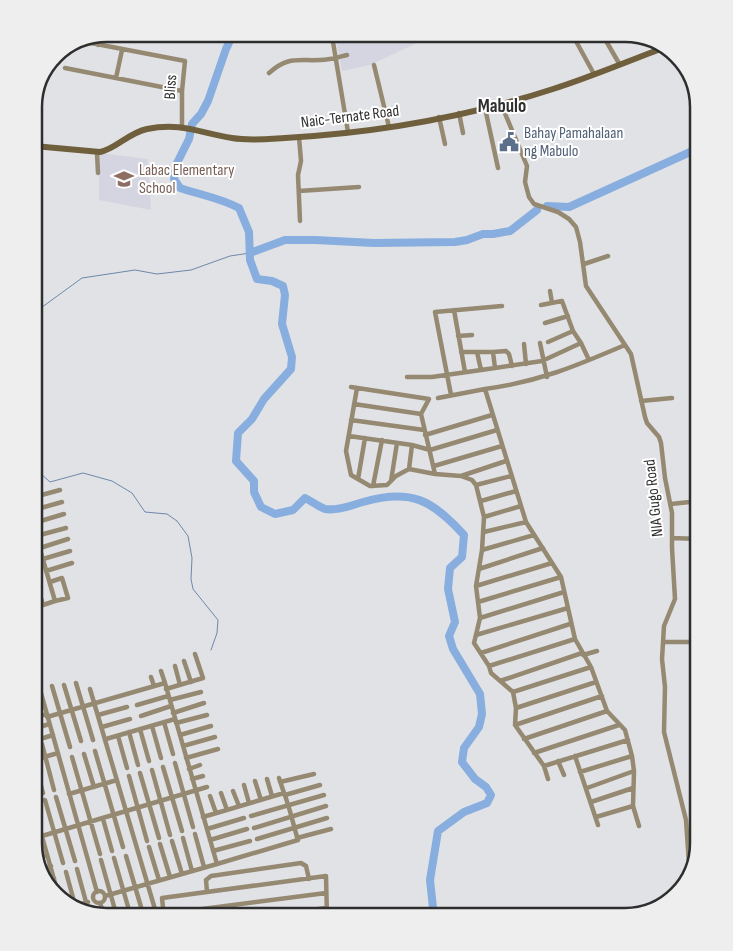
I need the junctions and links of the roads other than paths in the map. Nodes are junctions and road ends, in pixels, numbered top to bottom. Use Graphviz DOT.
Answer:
graph roads {
  1 [pos="333,42"];
  2 [pos="577,43"];
  3 [pos="607,43"];
  4 [pos="94,44"];
  5 [pos="98,45"];
  6 [pos="122,50"];
  7 [pos="657,51"];
  8 [pos="348,55"];
  9 [pos="336,58"];
  10 [pos="374,65"];
  11 [pos="620,65"];
  12 [pos="65,68"];
  13 [pos="269,73"];
  14 [pos="594,74"];
  15 [pos="116,78"];
  16 [pos="182,91"];
  17 [pos="502,104"];
  18 [pos="485,108"];
  19 [pos="459,113"];
  20 [pos="439,118"];
  21 [pos="186,127"];
  22 [pos="390,127"];
  23 [pos="348,132"];
  24 [pos="463,133"];
  25 [pos="299,137"];
  26 [pos="444,144"];
  27 [pos="43,147"];
  28 [pos="97,153"];
  29 [pos="498,168"];
  30 [pos="98,173"];
  31 [pos="359,187"];
  32 [pos="299,191"];
  33 [pos="300,221"];
  34 [pos="608,256"];
  35 [pos="584,264"];
  36 [pos="550,290"];
  37 [pos="552,303"];
  38 [pos="541,305"];
  39 [pos="502,306"];
  40 [pos="454,310"];
  41 [pos="568,316"];
  42 [pos="545,323"];
  43 [pos="573,331"];
  44 [pos="472,335"];
  45 [pos="458,336"];
  46 [pos="548,342"];
  47 [pos="540,343"];
  48 [pos="581,343"];
  49 [pos="524,344"];
  50 [pos="625,345"];
  51 [pos="461,352"];
  52 [pos="477,352"];
  53 [pos="493,352"];
  54 [pos="589,360"];
  55 [pos="542,361"];
  56 [pos="526,364"];
  57 [pos="512,366"];
  58 [pos="495,368"];
  59 [pos="481,370"];
  60 [pos="464,372"];
  61 [pos="448,375"];
  62 [pos="407,377"];
  63 [pos="547,377"];
  64 [pos="351,387"];
  65 [pos="357,388"];
  66 [pos="485,389"];
  67 [pos="451,395"];
  68 [pos="438,398"];
  69 [pos="672,398"];
  70 [pos="641,401"];
  71 [pos="354,404"];
  72 [pos="421,414"];
  73 [pos="492,415"];
  74 [pos="351,420"];
  75 [pos="497,430"];
  76 [pos="425,433"];
  77 [pos="348,436"];
  78 [pos="366,438"];
  79 [pos="382,440"];
  80 [pos="397,443"];
  81 [pos="412,445"];
  82 [pos="502,446"];
  83 [pos="430,450"];
  84 [pos="506,461"];
  85 [pos="434,466"];
  86 [pos="408,469"];
  87 [pos="435,474"];
  88 [pos="461,476"];
  89 [pos="511,476"];
  90 [pos="358,480"];
  91 [pos="391,481"];
  92 [pos="476,485"];
  93 [pos="373,486"];
  94 [pos="60,490"];
  95 [pos="516,491"];
  96 [pos="42,495"];
  97 [pos="481,501"];
  98 [pos="62,502"];
  99 [pos="690,502"];
  100 [pos="671,504"];
  101 [pos="521,506"];
  102 [pos="42,508"];
  103 [pos="64,514"];
  104 [pos="484,517"];
  105 [pos="42,520"];
  106 [pos="526,522"];
  107 [pos="66,528"];
  108 [pos="484,532"];
  109 [pos="42,534"];
  110 [pos="534,535"];
  111 [pos="672,538"];
  112 [pos="68,539"];
  113 [pos="690,539"];
  114 [pos="42,547"];
  115 [pos="543,548"];
  116 [pos="482,550"];
  117 [pos="70,551"];
  118 [pos="43,559"];
  119 [pos="72,563"];
  120 [pos="552,563"];
  121 [pos="479,569"];
  122 [pos="46,571"];
  123 [pos="561,577"];
  124 [pos="50,582"];
  125 [pos="476,586"];
  126 [pos="564,592"];
  127 [pos="55,601"];
  128 [pos="478,602"];
  129 [pos="43,605"];
  130 [pos="568,608"];
  131 [pos="480,618"];
  132 [pos="570,624"];
  133 [pos="476,635"];
  134 [pos="575,639"];
  135 [pos="663,642"];
  136 [pos="690,642"];
  137 [pos="597,651"];
  138 [pos="481,652"];
  139 [pos="195,654"];
  140 [pos="583,654"];
  141 [pos="184,661"];
  142 [pos="175,666"];
  143 [pos="489,666"];
  144 [pos="591,666"];
  145 [pos="161,671"];
  146 [pos="152,677"];
  147 [pos="500,681"];
  148 [pos="76,682"];
  149 [pos="191,682"];
  150 [pos="596,682"];
  151 [pos="164,683"];
  152 [pos="180,685"];
  153 [pos="52,686"];
  154 [pos="64,686"];
  155 [pos="154,686"];
  156 [pos="90,689"];
  157 [pos="166,689"];
  158 [pos="202,692"];
  159 [pos="513,692"];
  160 [pos="602,696"];
  161 [pos="169,698"];
  162 [pos="43,702"];
  163 [pos="95,703"];
  164 [pos="204,703"];
  165 [pos="137,705"];
  166 [pos="83,706"];
  167 [pos="171,706"];
  168 [pos="127,708"];
  169 [pos="516,708"];
  170 [pos="72,710"];
  171 [pos="607,711"];
  172 [pos="173,712"];
  173 [pos="60,713"];
  174 [pos="47,715"];
  175 [pos="98,715"];
  176 [pos="207,715"];
  177 [pos="42,716"];
  178 [pos="141,716"];
  179 [pos="130,718"];
  180 [pos="176,721"];
  181 [pos="164,722"];
  182 [pos="50,724"];
  183 [pos="515,725"];
  184 [pos="619,725"];
  185 [pos="42,726"];
  186 [pos="152,726"];
  187 [pos="211,726"];
  188 [pos="102,727"];
  189 [pos="140,729"];
  190 [pos="129,732"];
  191 [pos="53,735"];
  192 [pos="180,735"];
  193 [pos="118,736"];
  194 [pos="215,737"];
  195 [pos="42,738"];
  196 [pos="106,739"];
  197 [pos="524,739"];
  198 [pos="93,740"];
  199 [pos="628,740"];
  200 [pos="81,741"];
  201 [pos="42,744"];
  202 [pos="70,746"];
  203 [pos="183,746"];
  204 [pos="218,748"];
  205 [pos="95,751"];
  206 [pos="58,753"];
  207 [pos="534,753"];
  208 [pos="84,754"];
  209 [pos="173,754"];
  210 [pos="575,756"];
  211 [pos="632,756"];
  212 [pos="45,757"];
  213 [pos="72,757"];
  214 [pos="161,758"];
  215 [pos="186,758"];
  216 [pos="149,761"];
  217 [pos="558,761"];
  218 [pos="174,763"];
  219 [pos="138,764"];
  220 [pos="200,765"];
  221 [pos="544,766"];
  222 [pos="163,767"];
  223 [pos="127,768"];
  224 [pos="189,769"];
  225 [pos="152,770"];
  226 [pos="634,771"];
  227 [pos="140,772"];
  228 [pos="580,772"];
  229 [pos="314,774"];
  230 [pos="564,774"];
  231 [pos="128,776"];
  232 [pos="203,776"];
  233 [pos="192,779"];
  234 [pos="267,779"];
  235 [pos="548,779"];
  236 [pos="117,780"];
  237 [pos="256,781"];
  238 [pos="105,783"];
  239 [pos="244,785"];
  240 [pos="320,785"];
  241 [pos="94,787"];
  242 [pos="207,788"];
  243 [pos="586,788"];
  244 [pos="633,788"];
  245 [pos="42,790"];
  246 [pos="54,790"];
  247 [pos="82,790"];
  248 [pos="233,791"];
  249 [pos="196,792"];
  250 [pos="43,793"];
  251 [pos="221,793"];
  252 [pos="69,794"];
  253 [pos="284,794"];
  254 [pos="183,795"];
  255 [pos="324,795"];
  256 [pos="210,796"];
  257 [pos="272,796"];
  258 [pos="56,797"];
  259 [pos="172,799"];
  260 [pos="45,800"];
  261 [pos="261,800"];
  262 [pos="161,802"];
  263 [pos="591,802"];
  264 [pos="249,803"];
  265 [pos="150,805"];
  266 [pos="239,806"];
  267 [pos="290,806"];
  268 [pos="326,806"];
  269 [pos="633,806"];
  270 [pos="138,808"];
  271 [pos="227,810"];
  272 [pos="127,812"];
  273 [pos="216,813"];
  274 [pos="114,816"];
  275 [pos="251,816"];
  276 [pos="203,817"];
  277 [pos="290,817"];
  278 [pos="596,817"];
  279 [pos="244,818"];
  280 [pos="327,818"];
  281 [pos="103,819"];
  282 [pos="92,822"];
  283 [pos="598,825"];
  284 [pos="79,826"];
  285 [pos="639,826"];
  286 [pos="193,827"];
  287 [pos="254,828"];
  288 [pos="294,828"];
  289 [pos="66,829"];
  290 [pos="206,829"];
  291 [pos="247,829"];
  292 [pos="331,829"];
  293 [pos="182,831"];
  294 [pos="54,833"];
  295 [pos="42,834"];
  296 [pos="195,834"];
  297 [pos="170,835"];
  298 [pos="42,837"];
  299 [pos="159,838"];
  300 [pos="183,838"];
  301 [pos="297,838"];
  302 [pos="257,839"];
  303 [pos="210,840"];
  304 [pos="147,841"];
  305 [pos="172,841"];
  306 [pos="250,841"];
  307 [pos="44,844"];
  308 [pos="160,844"];
  309 [pos="123,847"];
  310 [pos="149,848"];
  311 [pos="112,851"];
  312 [pos="213,851"];
  313 [pos="48,855"];
  314 [pos="44,856"];
  315 [pos="126,856"];
  316 [pos="114,858"];
  317 [pos="689,858"];
  318 [pos="76,861"];
  319 [pos="63,863"];
  320 [pos="217,864"];
  321 [pos="51,866"];
  322 [pos="47,867"];
  323 [pos="204,867"];
  324 [pos="77,869"];
  325 [pos="192,871"];
  326 [pos="66,872"];
  327 [pos="182,874"];
  328 [pos="170,877"];
  329 [pos="54,878"];
  330 [pos="309,879"];
  331 [pos="160,880"];
  332 [pos="55,882"];
  333 [pos="147,884"];
  334 [pos="135,887"];
  335 [pos="123,891"];
  336 [pos="97,892"];
  337 [pos="207,892"];
  338 [pos="326,893"];
  339 [pos="111,894"];
  340 [pos="104,896"];
  341 [pos="70,898"];
  342 [pos="94,900"];
  343 [pos="86,902"];
  344 [pos="82,903"];
  345 [pos="100,903"];
  346 [pos="102,908"];
  347 [pos="115,908"];
  348 [pos="128,908"];
  349 [pos="141,908"];
  350 [pos="154,908"];
  351 [pos="163,908"];
  352 [pos="216,908"];
  353 [pos="326,908"];
  1 -- 9 [label="street"];
  2 -- 14 [label="street"];
  3 -- 11 [label="street"];
  4 -- 5 [label="street, Bliss"];
  5 -- 6 [label="street, Bliss"];
  6 -- 15 [label="street"];
  6 -- 16 [label="street, Bliss"];
  7 -- 11 [label="main road, Naic-Ternate Road"];
  8 -- 9 [label="street"];
  9 -- 13 [label="street"];
  9 -- 23 [label="street"];
  10 -- 22 [label="street"];
  11 -- 14 [label="main road, Naic-Ternate Road"];
  12 -- 15 [label="street"];
  14 -- 17 [label="main road, Naic-Ternate Road"];
  15 -- 16 [label="street"];
  16 -- 21 [label="street, Bliss"];
  17 -- 18 [label="main road, Naic-Ternate Road"];
  17 -- 35 [label="street, NIA Gugo Road"];
  18 -- 19 [label="main road, Naic-Ternate Road"];
  18 -- 29 [label="street"];
  19 -- 20 [label="main road, Naic-Ternate Road"];
  19 -- 24 [label="street"];
  20 -- 22 [label="main road, Naic-Ternate Road"];
  20 -- 26 [label="street"];
  21 -- 25 [label="main road, Naic-Ternate Road"];
  21 -- 28 [label="main road, Naic-Ternate Road"];
  22 -- 23 [label="main road, Naic-Ternate Road"];
  23 -- 25 [label="main road, Naic-Ternate Road"];
  25 -- 32 [label="street"];
  27 -- 28 [label="main road"];
  28 -- 30 [label="street"];
  31 -- 32 [label="street"];
  32 -- 33 [label="street"];
  34 -- 35 [label="street"];
  35 -- 50 [label="street, NIA Gugo Road"];
  36 -- 37 [label="street"];
  37 -- 38 [label="street"];
  37 -- 41 [label="street"];
  39 -- 40 [label="street"];
  40 -- 45 [label="street"];
  40 -- 61 [label="street"];
  41 -- 42 [label="street"];
  41 -- 43 [label="street"];
  43 -- 46 [label="street"];
  43 -- 48 [label="street"];
  44 -- 45 [label="street"];
  45 -- 51 [label="street"];
  47 -- 55 [label="street"];
  48 -- 54 [label="street"];
  48 -- 55 [label="street"];
  49 -- 56 [label="street"];
  50 -- 54 [label="street"];
  50 -- 70 [label="street, NIA Gugo Road"];
  51 -- 52 [label="street"];
  51 -- 60 [label="street"];
  52 -- 53 [label="street"];
  52 -- 59 [label="street"];
  53 -- 57 [label="street"];
  53 -- 58 [label="street"];
  54 -- 63 [label="street"];
  55 -- 56 [label="street"];
  55 -- 63 [label="street"];
  56 -- 57 [label="street"];
  57 -- 58 [label="street"];
  58 -- 59 [label="street"];
  59 -- 60 [label="street"];
  60 -- 61 [label="street"];
  61 -- 62 [label="street"];
  61 -- 67 [label="street"];
  63 -- 66 [label="street"];
  64 -- 65 [label="street"];
  65 -- 71 [label="street"];
  65 -- 72 [label="street"];
  66 -- 67 [label="street"];
  66 -- 73 [label="street"];
  67 -- 68 [label="street"];
  69 -- 70 [label="street"];
  70 -- 100 [label="street, NIA Gugo Road"];
  71 -- 72 [label="street"];
  71 -- 74 [label="street"];
  72 -- 76 [label="street"];
  73 -- 75 [label="street"];
  73 -- 76 [label="street"];
  74 -- 76 [label="street"];
  74 -- 77 [label="street"];
  75 -- 82 [label="street"];
  75 -- 83 [label="street"];
  76 -- 83 [label="street"];
  77 -- 78 [label="street"];
  77 -- 90 [label="street"];
  78 -- 79 [label="street"];
  78 -- 90 [label="street"];
  79 -- 80 [label="street"];
  79 -- 93 [label="street"];
  80 -- 81 [label="street"];
  80 -- 91 [label="street"];
  81 -- 83 [label="street"];
  81 -- 86 [label="street"];
  82 -- 84 [label="street"];
  82 -- 85 [label="street"];
  83 -- 85 [label="street"];
  84 -- 88 [label="street"];
  84 -- 89 [label="street"];
  85 -- 87 [label="street"];
  86 -- 87 [label="street"];
  86 -- 91 [label="street"];
  87 -- 88 [label="street"];
  88 -- 92 [label="street"];
  89 -- 92 [label="street"];
  89 -- 95 [label="street"];
  90 -- 93 [label="street"];
  91 -- 93 [label="street"];
  92 -- 97 [label="street"];
  94 -- 96 [label="street"];
  95 -- 97 [label="street"];
  95 -- 101 [label="street"];
  97 -- 104 [label="street"];
  98 -- 102 [label="street"];
  99 -- 100 [label="street"];
  100 -- 111 [label="street, NIA Gugo Road"];
  101 -- 104 [label="street"];
  101 -- 106 [label="street"];
  103 -- 105 [label="street"];
  104 -- 108 [label="street"];
  106 -- 108 [label="street"];
  106 -- 110 [label="street"];
  107 -- 109 [label="street"];
  108 -- 116 [label="street"];
  110 -- 115 [label="street"];
  110 -- 116 [label="street"];
  111 -- 113 [label="street"];
  111 -- 135 [label="street, NIA Gugo Road"];
  112 -- 114 [label="street"];
  115 -- 120 [label="street"];
  115 -- 121 [label="street"];
  116 -- 121 [label="street"];
  117 -- 118 [label="street"];
  118 -- 122 [label="street"];
  119 -- 122 [label="street"];
  120 -- 123 [label="street"];
  120 -- 125 [label="street"];
  121 -- 125 [label="street"];
  122 -- 124 [label="street"];
  123 -- 126 [label="street"];
  123 -- 128 [label="street"];
  124 -- 127 [label="street"];
  124 -- 127 [label="street"];
  125 -- 128 [label="street"];
  126 -- 130 [label="street"];
  126 -- 131 [label="street"];
  127 -- 129 [label="street"];
  128 -- 131 [label="street"];
  130 -- 132 [label="street"];
  130 -- 133 [label="street"];
  131 -- 133 [label="street"];
  132 -- 134 [label="street"];
  132 -- 138 [label="street"];
  133 -- 138 [label="street"];
  134 -- 140 [label="street"];
  134 -- 143 [label="street"];
  135 -- 136 [label="street"];
  135 -- 317 [label="street, NIA Gugo Road"];
  137 -- 140 [label="street"];
  138 -- 143 [label="street"];
  139 -- 149 [label="street"];
  140 -- 144 [label="street"];
  140 -- 147 [label="street"];
  141 -- 149 [label="street"];
  142 -- 152 [label="street"];
  143 -- 147 [label="street"];
  144 -- 150 [label="street"];
  144 -- 159 [label="street"];
  145 -- 151 [label="street"];
  146 -- 155 [label="street"];
  147 -- 159 [label="street"];
  148 -- 166 [label="street"];
  149 -- 152 [label="street"];
  150 -- 160 [label="street"];
  150 -- 169 [label="street"];
  151 -- 155 [label="street"];
  151 -- 157 [label="street"];
  152 -- 157 [label="street"];
  153 -- 173 [label="street"];
  154 -- 170 [label="street"];
  155 -- 163 [label="street"];
  156 -- 163 [label="street"];
  157 -- 161 [label="street"];
  158 -- 161 [label="street"];
  159 -- 169 [label="street"];
  160 -- 171 [label="street"];
  160 -- 183 [label="street"];
  161 -- 165 [label="street"];
  161 -- 167 [label="street"];
  162 -- 174 [label="street"];
  163 -- 166 [label="street"];
  163 -- 175 [label="street"];
  164 -- 172 [label="street"];
  166 -- 170 [label="street"];
  166 -- 198 [label="street"];
  167 -- 172 [label="street"];
  167 -- 178 [label="street"];
  168 -- 175 [label="street"];
  169 -- 183 [label="street"];
  170 -- 173 [label="street"];
  170 -- 200 [label="street"];
  171 -- 184 [label="street"];
  171 -- 197 [label="street"];
  172 -- 180 [label="street"];
  173 -- 174 [label="street"];
  173 -- 202 [label="street"];
  174 -- 177 [label="street"];
  174 -- 182 [label="street"];
  175 -- 188 [label="street"];
  176 -- 180 [label="street"];
  179 -- 188 [label="street"];
  180 -- 181 [label="street"];
  180 -- 192 [label="street"];
  181 -- 186 [label="street"];
  181 -- 209 [label="street"];
  182 -- 185 [label="street"];
  182 -- 191 [label="street"];
  183 -- 197 [label="street"];
  184 -- 199 [label="street"];
  184 -- 207 [label="street"];
  186 -- 189 [label="street"];
  186 -- 214 [label="street"];
  187 -- 192 [label="street"];
  188 -- 196 [label="street"];
  189 -- 190 [label="street"];
  189 -- 216 [label="street"];
  190 -- 193 [label="street"];
  190 -- 219 [label="street"];
  191 -- 195 [label="street"];
  191 -- 206 [label="street"];
  192 -- 203 [label="street"];
  193 -- 196 [label="street"];
  193 -- 223 [label="street"];
  194 -- 203 [label="street"];
  196 -- 236 [label="street"];
  197 -- 207 [label="street"];
  199 -- 210 [label="street"];
  199 -- 211 [label="street"];
  201 -- 212 [label="street"];
  203 -- 215 [label="street"];
  204 -- 215 [label="street"];
  205 -- 238 [label="street"];
  206 -- 212 [label="street"];
  206 -- 252 [label="street"];
  207 -- 221 [label="street"];
  208 -- 241 [label="street"];
  210 -- 217 [label="street"];
  210 -- 228 [label="street"];
  211 -- 226 [label="street"];
  211 -- 228 [label="street"];
  212 -- 246 [label="street"];
  213 -- 247 [label="street"];
  215 -- 224 [label="street"];
  217 -- 221 [label="street"];
  217 -- 230 [label="street"];
  218 -- 254 [label="street"];
  220 -- 224 [label="street"];
  221 -- 235 [label="street"];
  222 -- 259 [label="street"];
  224 -- 233 [label="street"];
  225 -- 262 [label="street"];
  226 -- 243 [label="street"];
  226 -- 244 [label="street"];
  227 -- 265 [label="street"];
  228 -- 243 [label="street"];
  229 -- 253 [label="street"];
  231 -- 270 [label="street"];
  232 -- 233 [label="street"];
  233 -- 249 [label="street"];
  234 -- 257 [label="street"];
  236 -- 238 [label="street"];
  236 -- 272 [label="street"];
  237 -- 261 [label="street"];
  238 -- 241 [label="street"];
  238 -- 274 [label="street"];
  239 -- 264 [label="street"];
  240 -- 253 [label="street"];
  241 -- 247 [label="street"];
  242 -- 249 [label="street"];
  243 -- 263 [label="street"];
  244 -- 263 [label="street"];
  244 -- 269 [label="street"];
  245 -- 250 [label="street"];
  247 -- 252 [label="street"];
  247 -- 282 [label="street"];
  248 -- 266 [label="street"];
  249 -- 254 [label="street"];
  249 -- 276 [label="street"];
  251 -- 271 [label="street"];
  252 -- 284 [label="street"];
  253 -- 257 [label="street"];
  253 -- 267 [label="street"];
  254 -- 259 [label="street"];
  254 -- 286 [label="street"];
  255 -- 267 [label="street"];
  256 -- 273 [label="street"];
  257 -- 261 [label="street"];
  258 -- 289 [label="street"];
  259 -- 262 [label="street"];
  259 -- 293 [label="street"];
  260 -- 294 [label="street"];
  261 -- 264 [label="street"];
  262 -- 265 [label="street"];
  262 -- 297 [label="street"];
  263 -- 278 [label="street"];
  264 -- 266 [label="street"];
  265 -- 270 [label="street"];
  265 -- 299 [label="street"];
  266 -- 271 [label="street"];
  267 -- 275 [label="street"];
  267 -- 277 [label="street"];
  268 -- 277 [label="street"];
  269 -- 278 [label="street"];
  269 -- 285 [label="street"];
  270 -- 272 [label="street"];
  270 -- 304 [label="street"];
  271 -- 273 [label="street"];
  272 -- 274 [label="street"];
  272 -- 333 [label="street"];
  273 -- 276 [label="street"];
  274 -- 281 [label="street"];
  274 -- 309 [label="street"];
  276 -- 290 [label="street"];
  277 -- 287 [label="street"];
  277 -- 288 [label="street"];
  278 -- 283 [label="street"];
  279 -- 290 [label="street"];
  280 -- 288 [label="street"];
  281 -- 282 [label="street"];
  281 -- 311 [label="street"];
  282 -- 284 [label="street"];
  282 -- 339 [label="street"];
  284 -- 289 [label="street"];
  284 -- 336 [label="street"];
  288 -- 301 [label="street"];
  288 -- 302 [label="street"];
  289 -- 294 [label="street"];
  289 -- 318 [label="street"];
  290 -- 303 [label="street"];
  291 -- 303 [label="street"];
  292 -- 301 [label="street"];
  294 -- 295 [label="street"];
  294 -- 319 [label="street"];
  296 -- 323 [label="street"];
  298 -- 307 [label="street"];
  300 -- 325 [label="street"];
  301 -- 320 [label="street"];
  303 -- 312 [label="street"];
  305 -- 327 [label="street"];
  306 -- 312 [label="street"];
  307 -- 313 [label="street"];
  308 -- 328 [label="street"];
  310 -- 331 [label="street"];
  312 -- 320 [label="street"];
  313 -- 314 [label="street"];
  313 -- 321 [label="street"];
  315 -- 334 [label="street"];
  316 -- 335 [label="street"];
  320 -- 323 [label="street"];
  321 -- 322 [label="street"];
  321 -- 329 [label="street"];
  323 -- 325 [label="street"];
  324 -- 343 [label="street"];
  325 -- 327 [label="street"];
  326 -- 341 [label="street"];
  327 -- 328 [label="street"];
  328 -- 331 [label="street"];
  329 -- 332 [label="street"];
  330 -- 337 [label="street"];
  330 -- 337 [label="street"];
  330 -- 338 [label="street"];
  331 -- 333 [label="street"];
  333 -- 334 [label="street"];
  333 -- 350 [label="street"];
  334 -- 335 [label="street"];
  334 -- 349 [label="street"];
  335 -- 339 [label="street"];
  335 -- 348 [label="street"];
  336 -- 340 [label="street"];
  336 -- 342 [label="street"];
  337 -- 351 [label="street"];
  338 -- 352 [label="street"];
  338 -- 353 [label="street"];
  339 -- 340 [label="street"];
  339 -- 347 [label="street"];
  340 -- 345 [label="street"];
  342 -- 343 [label="street"];
  342 -- 345 [label="street"];
  343 -- 344 [label="street"];
  345 -- 346 [label="street"];
}
